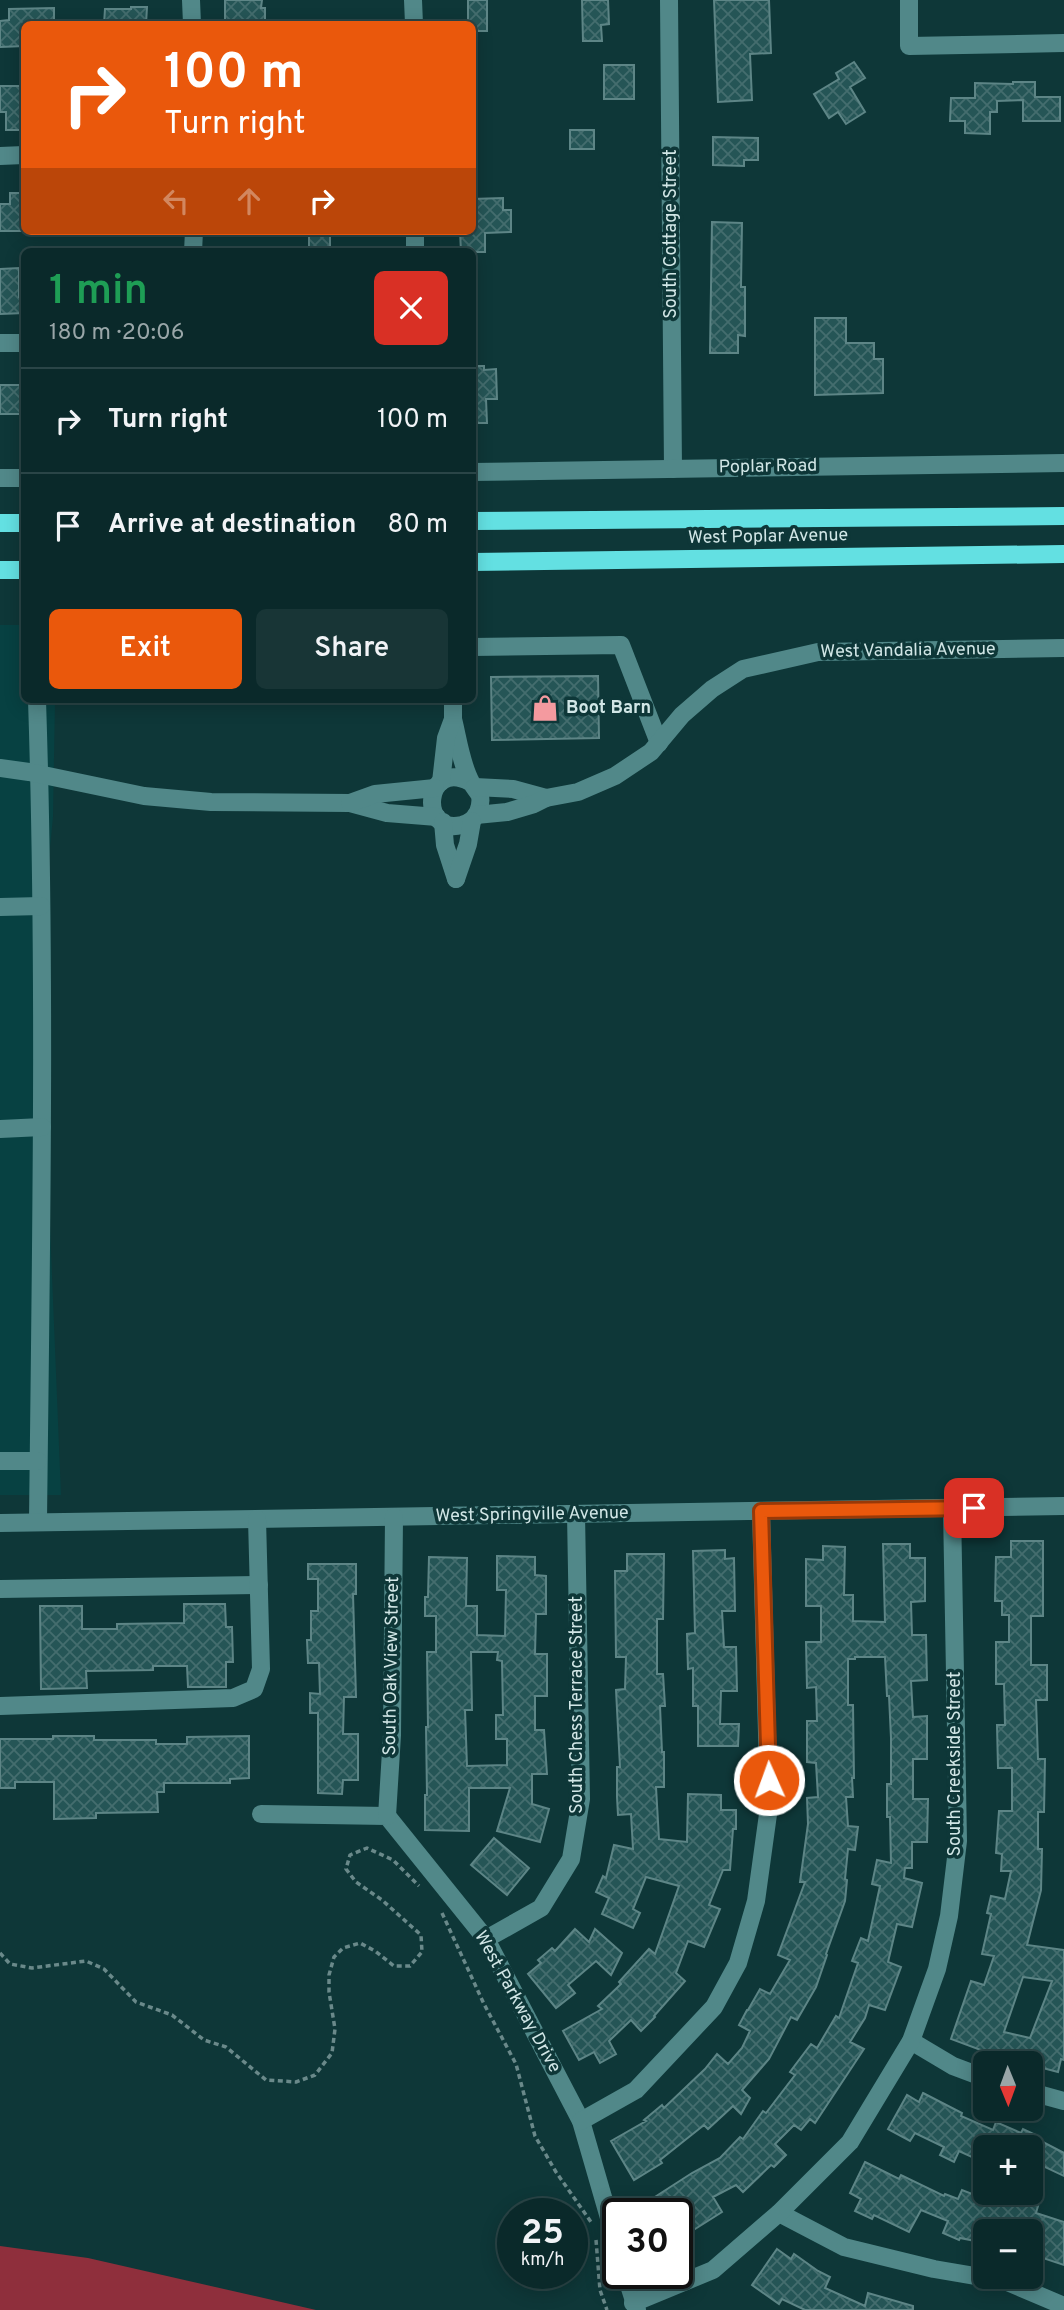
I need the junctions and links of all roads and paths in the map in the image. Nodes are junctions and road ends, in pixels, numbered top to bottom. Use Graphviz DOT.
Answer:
graph roads {
  1 [pos="191,0"];
  2 [pos="413,0"];
  3 [pos="669,0"];
  4 [pos="909,0"];
  5 [pos="192,21"];
  6 [pos="414,21"];
  7 [pos="1064,43"];
  8 [pos="21,155"];
  9 [pos="0,156"];
  10 [pos="0,343"];
  11 [pos="21,343"];
  12 [pos="1064,463"];
  13 [pos="673,469"];
  14 [pos="476,472"];
  15 [pos="0,478"];
  16 [pos="21,478"];
  17 [pos="1064,516"];
  18 [pos="476,521"];
  19 [pos="0,523"];
  20 [pos="21,523"];
  21 [pos="1064,554"];
  22 [pos="476,562"];
  23 [pos="0,570"];
  24 [pos="21,570"];
  25 [pos="476,647"];
  26 [pos="1064,648"];
  27 [pos="37,703"];
  28 [pos="453,703"];
  29 [pos="453,719"];
  30 [pos="659,743"];
  31 [pos="0,768"];
  32 [pos="39,774"];
  33 [pos="438,785"];
  34 [pos="472,785"];
  35 [pos="546,798"];
  36 [pos="350,803"];
  37 [pos="474,818"];
  38 [pos="440,820"];
  39 [pos="41,906"];
  40 [pos="0,907"];
  41 [pos="42,1127"];
  42 [pos="0,1129"];
  43 [pos="0,1461"];
  44 [pos="38,1461"];
  45 [pos="1064,1506"];
  46 [pos="951,1508"];
  47 [pos="761,1511"];
  48 [pos="576,1514"];
  49 [pos="394,1517"];
  50 [pos="257,1519"];
  51 [pos="38,1522"];
  52 [pos="0,1523"];
  53 [pos="259,1585"];
  54 [pos="0,1589"];
  55 [pos="0,1706"];
  56 [pos="261,1814"];
  57 [pos="387,1816"];
  58 [pos="420,1886"];
  59 [pos="437,1904"];
  60 [pos="486,1939"];
  61 [pos="0,1953"];
  62 [pos="911,2042"];
  63 [pos="973,2074"];
  64 [pos="1043,2095"];
  65 [pos="1064,2101"];
  66 [pos="581,2121"];
  67 [pos="603,2198"];
  68 [pos="779,2213"];
  69 [pos="592,2223"];
  70 [pos="595,2236"];
  71 [pos="630,2289"];
  72 [pos="635,2306"];
  73 [pos="1064,2306"];
  74 [pos="607,2310"];
  1 -- 5 [label="street"];
  2 -- 6 [label="street"];
  3 -- 13 [label="street, South Cottage Street"];
  4 -- 7 [label="street"];
  8 -- 9 [label="street"];
  10 -- 11 [label="street"];
  12 -- 13 [label="street, Poplar Road"];
  13 -- 14 [label="street, Poplar Road"];
  15 -- 16 [label="street"];
  17 -- 18 [label="main road, West Poplar Avenue"];
  19 -- 20 [label="main road"];
  21 -- 22 [label="main road, West Poplar Avenue"];
  23 -- 24 [label="main road"];
  25 -- 30 [label="street"];
  26 -- 30 [label="street, West Vandalia Avenue"];
  27 -- 32 [label="street"];
  28 -- 29 [label="street"];
  29 -- 33 [label="street"];
  29 -- 34 [label="street"];
  30 -- 35 [label="street, West Vandalia Avenue"];
  31 -- 32 [label="street"];
  32 -- 36 [label="street"];
  32 -- 39 [label="street"];
  33 -- 34 [label="street"];
  33 -- 36 [label="street"];
  33 -- 38 [label="street"];
  34 -- 35 [label="street, West Vandalia Avenue"];
  34 -- 37 [label="street"];
  35 -- 37 [label="street, West Vandalia Avenue"];
  36 -- 38 [label="street"];
  37 -- 38 [label="street"];
  37 -- 38 [label="street"];
  39 -- 40 [label="street"];
  39 -- 41 [label="street"];
  41 -- 42 [label="street"];
  41 -- 44 [label="street"];
  43 -- 44 [label="street"];
  44 -- 51 [label="street"];
  45 -- 46 [label="street, West Springville Avenue"];
  46 -- 47 [label="street, West Springville Avenue"];
  46 -- 62 [label="street, South Creekside Street"];
  47 -- 48 [label="street, West Springville Avenue"];
  47 -- 66 [label="street"];
  48 -- 49 [label="street, West Springville Avenue"];
  48 -- 60 [label="street, South Chess Terrace Street"];
  49 -- 50 [label="street, West Springville Avenue"];
  49 -- 57 [label="street, South Oak View Street"];
  50 -- 51 [label="street, West Springville Avenue"];
  50 -- 53 [label="street"];
  51 -- 52 [label="street, West Springville Avenue"];
  53 -- 54 [label="street"];
  53 -- 55 [label="street"];
  56 -- 57 [label="street"];
  57 -- 60 [label="street, West Parkway Drive"];
  58 -- 61 [label="path"];
  59 -- 69 [label="path"];
  60 -- 66 [label="street, West Parkway Drive"];
  62 -- 63 [label="street"];
  62 -- 68 [label="street, South Creekside Street"];
  64 -- 65 [label="street"];
  66 -- 67 [label="street, West Parkway Drive"];
  68 -- 72 [label="street, South Creekside Street"];
  68 -- 73 [label="street"];
  70 -- 74 [label="path"];
  71 -- 72 [label="street"];
}
